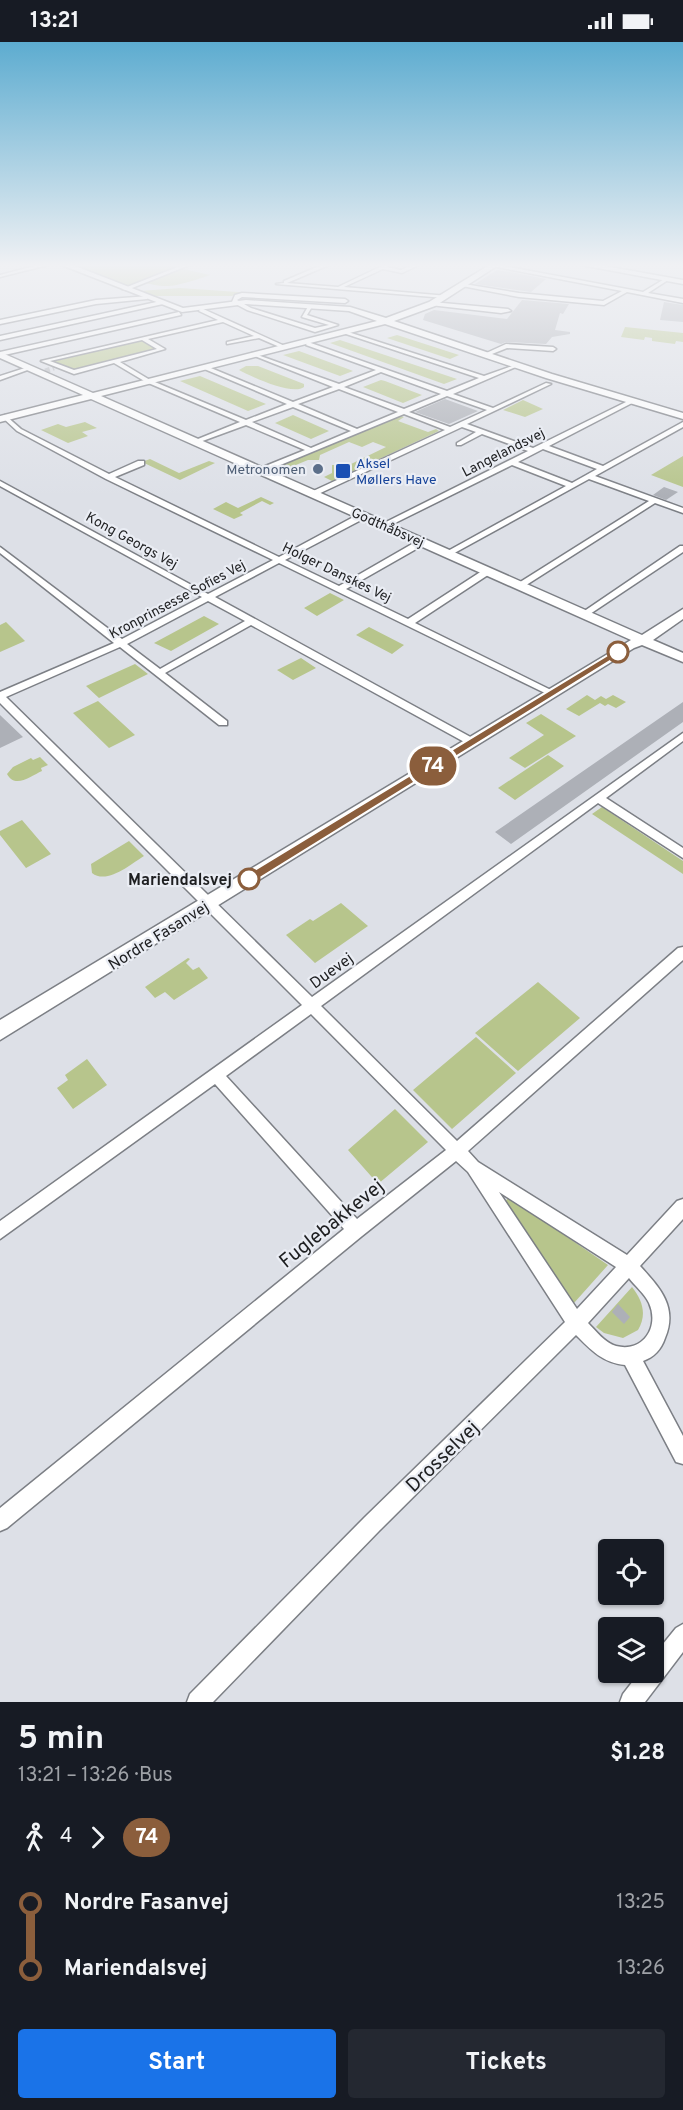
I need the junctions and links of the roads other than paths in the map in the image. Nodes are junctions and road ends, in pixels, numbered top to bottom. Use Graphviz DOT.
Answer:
graph roads {
  1 [pos="26,341"];
  2 [pos="57,341"];
  3 [pos="132,341"];
  4 [pos="148,341"];
  5 [pos="236,341"];
  6 [pos="271,341"];
  7 [pos="306,341"];
  8 [pos="374,341"];
  9 [pos="443,341"];
  10 [pos="229,343"];
  11 [pos="308,344"];
  12 [pos="37,346"];
  13 [pos="284,347"];
  14 [pos="553,349"];
  15 [pos="0,354"];
  16 [pos="254,354"];
  17 [pos="485,355"];
  18 [pos="125,360"];
  19 [pos="116,362"];
  20 [pos="516,365"];
  21 [pos="204,367"];
  22 [pos="30,368"];
  23 [pos="379,371"];
  24 [pos="0,378"];
  25 [pos="484,378"];
  26 [pos="152,380"];
  27 [pos="553,382"];
  28 [pos="338,387"];
  29 [pos="445,394"];
  30 [pos="93,395"];
  31 [pos="632,401"];
  32 [pos="293,404"];
  33 [pos="493,410"];
  34 [pos="402,412"];
  35 [pos="683,416"];
  36 [pos="3,418"];
  37 [pos="247,422"];
  38 [pos="683,424"];
  39 [pos="463,425"];
  40 [pos="451,430"];
  41 [pos="357,431"];
  42 [pos="481,432"];
  43 [pos="195,442"];
  44 [pos="459,444"];
  45 [pos="547,448"];
  46 [pos="311,450"];
  47 [pos="534,451"];
  48 [pos="512,462"];
  49 [pos="141,463"];
  50 [pos="602,468"];
  51 [pos="261,471"];
  52 [pos="588,476"];
  53 [pos="109,477"];
  54 [pos="0,483"];
  55 [pos="571,485"];
  56 [pos="314,494"];
  57 [pos="654,501"];
  58 [pos="683,511"];
  59 [pos="362,516"];
  60 [pos="385,526"];
  61 [pos="422,542"];
  62 [pos="683,548"];
  63 [pos="0,549"];
  64 [pos="449,554"];
  65 [pos="280,560"];
  66 [pos="488,572"];
  67 [pos="520,586"];
  68 [pos="340,589"];
  69 [pos="209,598"];
  70 [pos="683,613"];
  71 [pos="584,614"];
  72 [pos="252,621"];
  73 [pos="408,623"];
  74 [pos="644,640"];
  75 [pos="122,644"];
  76 [pos="683,658"];
  77 [pos="159,673"];
  78 [pos="552,693"];
  79 [pos="0,697"];
  80 [pos="223,723"];
  81 [pos="683,736"];
  82 [pos="472,742"];
  83 [pos="598,798"];
  84 [pos="683,854"];
  85 [pos="209,903"];
  86 [pos="683,952"];
  87 [pos="312,1006"];
  88 [pos="0,1031"];
  89 [pos="216,1075"];
  90 [pos="456,1152"];
  91 [pos="473,1167"];
  92 [pos="683,1207"];
  93 [pos="356,1230"];
  94 [pos="0,1231"];
  95 [pos="628,1265"];
  96 [pos="576,1323"];
  97 [pos="630,1356"];
  98 [pos="683,1455"];
  99 [pos="0,1521"];
  100 [pos="683,1635"];
  101 [pos="664,1659"];
  102 [pos="646,1683"];
  103 [pos="198,1702"];
  104 [pos="631,1702"];
  1 -- 12 [label="street"];
  2 -- 12 [label="street"];
  3 -- 19 [label="street"];
  4 -- 18 [label="street"];
  5 -- 10 [label="street"];
  6 -- 13 [label="street"];
  7 -- 13 [label="street"];
  8 -- 25 [label="street"];
  9 -- 17 [label="street"];
  11 -- 23 [label="street"];
  12 -- 15 [label="street"];
  13 -- 16 [label="street"];
  14 -- 17 [label="street"];
  15 -- 22 [label="street, Godthåbsvej"];
  16 -- 21 [label="street"];
  16 -- 28 [label="street"];
  17 -- 20 [label="street"];
  18 -- 19 [label="street"];
  18 -- 26 [label="street"];
  19 -- 26 [label="street"];
  20 -- 25 [label="street"];
  20 -- 27 [label="street"];
  21 -- 26 [label="street"];
  21 -- 32 [label="street"];
  22 -- 24 [label="street"];
  22 -- 30 [label="street, Godthåbsvej"];
  23 -- 28 [label="street"];
  23 -- 29 [label="street"];
  25 -- 29 [label="street"];
  26 -- 30 [label="street"];
  26 -- 37 [label="street"];
  27 -- 31 [label="street"];
  27 -- 33 [label="street"];
  28 -- 32 [label="street"];
  28 -- 34 [label="street"];
  29 -- 33 [label="street"];
  29 -- 34 [label="street"];
  30 -- 36 [label="street"];
  30 -- 43 [label="street, Godthåbsvej"];
  31 -- 35 [label="street"];
  31 -- 45 [label="street, Langelandsvej"];
  32 -- 37 [label="street"];
  32 -- 41 [label="street"];
  33 -- 39 [label="street"];
  34 -- 40 [label="street"];
  34 -- 41 [label="street"];
  36 -- 53 [label="street, Holger Danskes Vej"];
  37 -- 43 [label="street"];
  37 -- 46 [label="street"];
  38 -- 50 [label="street"];
  39 -- 40 [label="street"];
  39 -- 42 [label="street"];
  40 -- 56 [label="street"];
  41 -- 46 [label="street"];
  42 -- 44 [label="street"];
  42 -- 47 [label="street"];
  43 -- 51 [label="street, Godthåbsvej"];
  45 -- 47 [label="street, Langelandsvej"];
  45 -- 50 [label="street"];
  46 -- 51 [label="street"];
  47 -- 48 [label="street, Langelandsvej"];
  48 -- 55 [label="street"];
  48 -- 60 [label="street, Langelandsvej"];
  49 -- 53 [label="street"];
  50 -- 52 [label="street"];
  51 -- 56 [label="street, Godthåbsvej"];
  52 -- 55 [label="street"];
  52 -- 57 [label="street"];
  53 -- 65 [label="street, Holger Danskes Vej"];
  54 -- 69 [label="street, Kong Georgs Vej"];
  55 -- 64 [label="street"];
  56 -- 59 [label="street, Godthåbsvej"];
  57 -- 58 [label="street"];
  57 -- 67 [label="street"];
  59 -- 60 [label="street, Godthåbsvej"];
  59 -- 65 [label="street, Kronprinsesse Sofies Vej"];
  60 -- 61 [label="street, Godthåbsvej"];
  61 -- 64 [label="street, Godthåbsvej"];
  61 -- 68 [label="street"];
  62 -- 71 [label="street"];
  63 -- 75 [label="street"];
  64 -- 66 [label="street, Godthåbsvej"];
  65 -- 68 [label="street, Holger Danskes Vej"];
  65 -- 69 [label="street, Kronprinsesse Sofies Vej"];
  66 -- 67 [label="street, Godthåbsvej"];
  66 -- 73 [label="street"];
  67 -- 71 [label="street, Godthåbsvej"];
  68 -- 73 [label="street, Holger Danskes Vej"];
  69 -- 72 [label="street, Kong Georgs Vej"];
  69 -- 75 [label="street, Kronprinsesse Sofies Vej"];
  70 -- 74 [label="street, Nordre Fasanvej"];
  71 -- 74 [label="street, Godthåbsvej"];
  72 -- 77 [label="street"];
  72 -- 82 [label="street, Kong Georgs Vej"];
  73 -- 78 [label="street, Holger Danskes Vej"];
  74 -- 76 [label="street, Godthåbsvej"];
  74 -- 78 [label="street, Nordre Fasanvej"];
  75 -- 77 [label="street"];
  75 -- 79 [label="street, Kronprinsesse Sofies Vej"];
  77 -- 80 [label="street"];
  78 -- 82 [label="street, Nordre Fasanvej"];
  79 -- 85 [label="street"];
  81 -- 83 [label="street, Duevej"];
  82 -- 85 [label="street, Nordre Fasanvej"];
  83 -- 84 [label="street"];
  83 -- 87 [label="street, Duevej"];
  85 -- 87 [label="street"];
  85 -- 88 [label="street, Nordre Fasanvej"];
  86 -- 90 [label="street, Fuglebakkevej"];
  87 -- 89 [label="street, Duevej"];
  87 -- 90 [label="street"];
  89 -- 93 [label="street"];
  89 -- 94 [label="street, Duevej"];
  90 -- 91 [label="street"];
  90 -- 93 [label="street, Fuglebakkevej"];
  91 -- 95 [label="street"];
  91 -- 96 [label="street"];
  92 -- 95 [label="street, Drosselvej"];
  93 -- 99 [label="street, Fuglebakkevej"];
  95 -- 96 [label="street, Drosselvej"];
  95 -- 97 [label="street"];
  96 -- 97 [label="street"];
  96 -- 103 [label="street, Drosselvej"];
  97 -- 98 [label="street"];
  100 -- 101 [label="street"];
  102 -- 104 [label="street"];
}
